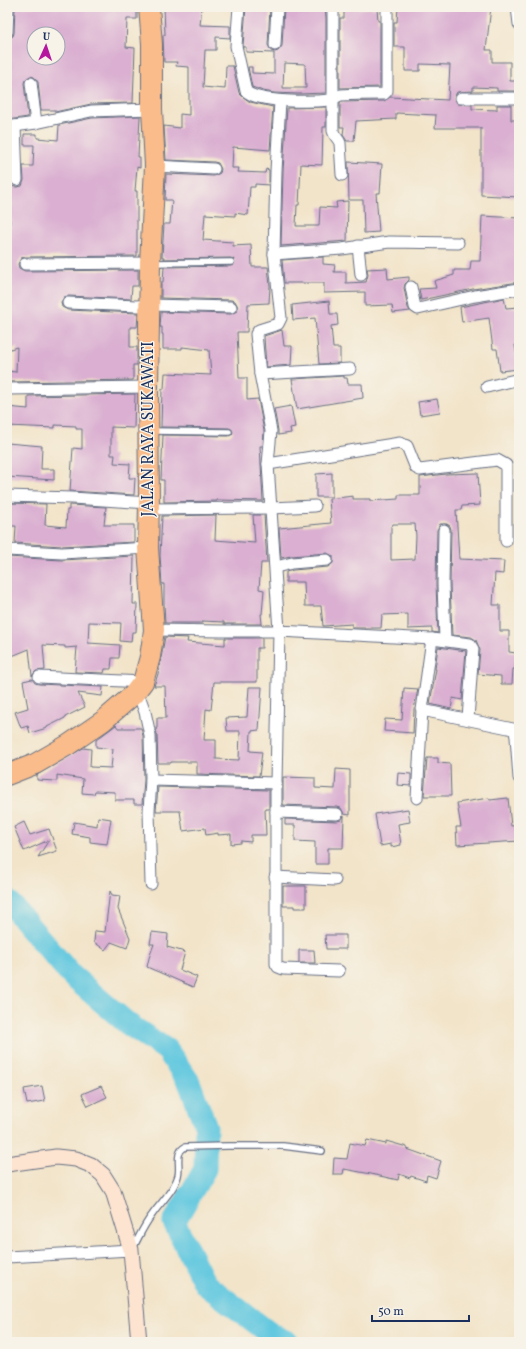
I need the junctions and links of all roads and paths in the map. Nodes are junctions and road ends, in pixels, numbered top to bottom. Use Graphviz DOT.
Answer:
graph roads {
  1 [pos="8,7"];
  2 [pos="149,7"];
  3 [pos="239,7"];
  4 [pos="277,7"];
  5 [pos="333,7"];
  6 [pos="387,7"];
  7 [pos="517,7"];
  8 [pos="519,24"];
  9 [pos="7,32"];
  10 [pos="275,45"];
  11 [pos="31,83"];
  12 [pos="461,98"];
  13 [pos="519,98"];
  14 [pos="280,100"];
  15 [pos="332,100"];
  16 [pos="152,110"];
  17 [pos="36,123"];
  18 [pos="11,126"];
  19 [pos="155,166"];
  20 [pos="214,169"];
  21 [pos="342,175"];
  22 [pos="17,180"];
  23 [pos="458,242"];
  24 [pos="358,246"];
  25 [pos="274,254"];
  26 [pos="231,262"];
  27 [pos="150,263"];
  28 [pos="25,264"];
  29 [pos="361,275"];
  30 [pos="411,287"];
  31 [pos="519,289"];
  32 [pos="68,303"];
  33 [pos="150,305"];
  34 [pos="231,308"];
  35 [pos="350,369"];
  36 [pos="260,374"];
  37 [pos="519,379"];
  38 [pos="148,387"];
  39 [pos="487,387"];
  40 [pos="7,389"];
  41 [pos="148,432"];
  42 [pos="229,432"];
  43 [pos="268,464"];
  44 [pos="7,496"];
  45 [pos="149,506"];
  46 [pos="314,506"];
  47 [pos="271,508"];
  48 [pos="444,530"];
  49 [pos="506,541"];
  50 [pos="148,548"];
  51 [pos="7,550"];
  52 [pos="327,560"];
  53 [pos="276,567"];
  54 [pos="154,630"];
  55 [pos="279,631"];
  56 [pos="432,639"];
  57 [pos="445,640"];
  58 [pos="39,677"];
  59 [pos="138,688"];
  60 [pos="422,710"];
  61 [pos="468,719"];
  62 [pos="7,775"];
  63 [pos="519,778"];
  64 [pos="151,780"];
  65 [pos="276,783"];
  66 [pos="417,798"];
  67 [pos="276,812"];
  68 [pos="336,814"];
  69 [pos="276,877"];
  70 [pos="335,880"];
  71 [pos="151,884"];
  72 [pos="339,971"];
  73 [pos="322,1151"];
  74 [pos="7,1164"];
  75 [pos="131,1250"];
  76 [pos="7,1257"];
  77 [pos="139,1342"];
  1 -- 9 [label="street"];
  2 -- 16 [label="highway, JALAN RAYA SUKAWATI"];
  3 -- 14 [label="street"];
  4 -- 10 [label="street"];
  5 -- 15 [label="street"];
  6 -- 15 [label="street"];
  7 -- 8 [label="street"];
  11 -- 17 [label="street"];
  12 -- 13 [label="street"];
  14 -- 15 [label="street"];
  14 -- 25 [label="street"];
  15 -- 21 [label="street"];
  16 -- 17 [label="street"];
  16 -- 19 [label="highway, JALAN RAYA SUKAWATI"];
  17 -- 18 [label="street"];
  18 -- 22 [label="street"];
  19 -- 20 [label="street"];
  19 -- 27 [label="highway, JALAN RAYA SUKAWATI"];
  23 -- 24 [label="street"];
  24 -- 25 [label="street"];
  24 -- 29 [label="street"];
  25 -- 36 [label="street"];
  26 -- 27 [label="lane"];
  27 -- 28 [label="street"];
  27 -- 33 [label="highway, JALAN RAYA SUKAWATI"];
  30 -- 31 [label="street"];
  32 -- 33 [label="street"];
  33 -- 34 [label="street"];
  33 -- 38 [label="highway, JALAN RAYA SUKAWATI"];
  35 -- 36 [label="street"];
  36 -- 43 [label="street"];
  37 -- 39 [label="street"];
  38 -- 40 [label="street"];
  38 -- 41 [label="highway, JALAN RAYA SUKAWATI"];
  41 -- 42 [label="lane"];
  41 -- 45 [label="highway, JALAN RAYA SUKAWATI"];
  43 -- 47 [label="street"];
  43 -- 49 [label="street"];
  44 -- 45 [label="street"];
  45 -- 47 [label="street"];
  45 -- 50 [label="highway, JALAN RAYA SUKAWATI"];
  46 -- 47 [label="street"];
  47 -- 53 [label="street"];
  48 -- 57 [label="street"];
  50 -- 51 [label="street"];
  50 -- 54 [label="highway, JALAN RAYA SUKAWATI"];
  52 -- 53 [label="street"];
  53 -- 55 [label="street"];
  54 -- 55 [label="street"];
  54 -- 59 [label="highway, JALAN RAYA SUKAWATI"];
  55 -- 56 [label="street"];
  55 -- 65 [label="street"];
  56 -- 57 [label="street"];
  56 -- 60 [label="street"];
  57 -- 61 [label="street"];
  58 -- 59 [label="street"];
  59 -- 62 [label="highway"];
  59 -- 64 [label="street"];
  60 -- 61 [label="street"];
  60 -- 66 [label="street"];
  61 -- 63 [label="street"];
  64 -- 65 [label="street"];
  64 -- 71 [label="street"];
  65 -- 67 [label="street"];
  67 -- 68 [label="street"];
  67 -- 69 [label="street"];
  69 -- 70 [label="street"];
  69 -- 72 [label="street"];
  73 -- 75 [label="lane"];
  74 -- 75 [label="main road"];
  75 -- 76 [label="street"];
  75 -- 77 [label="main road"];
}
